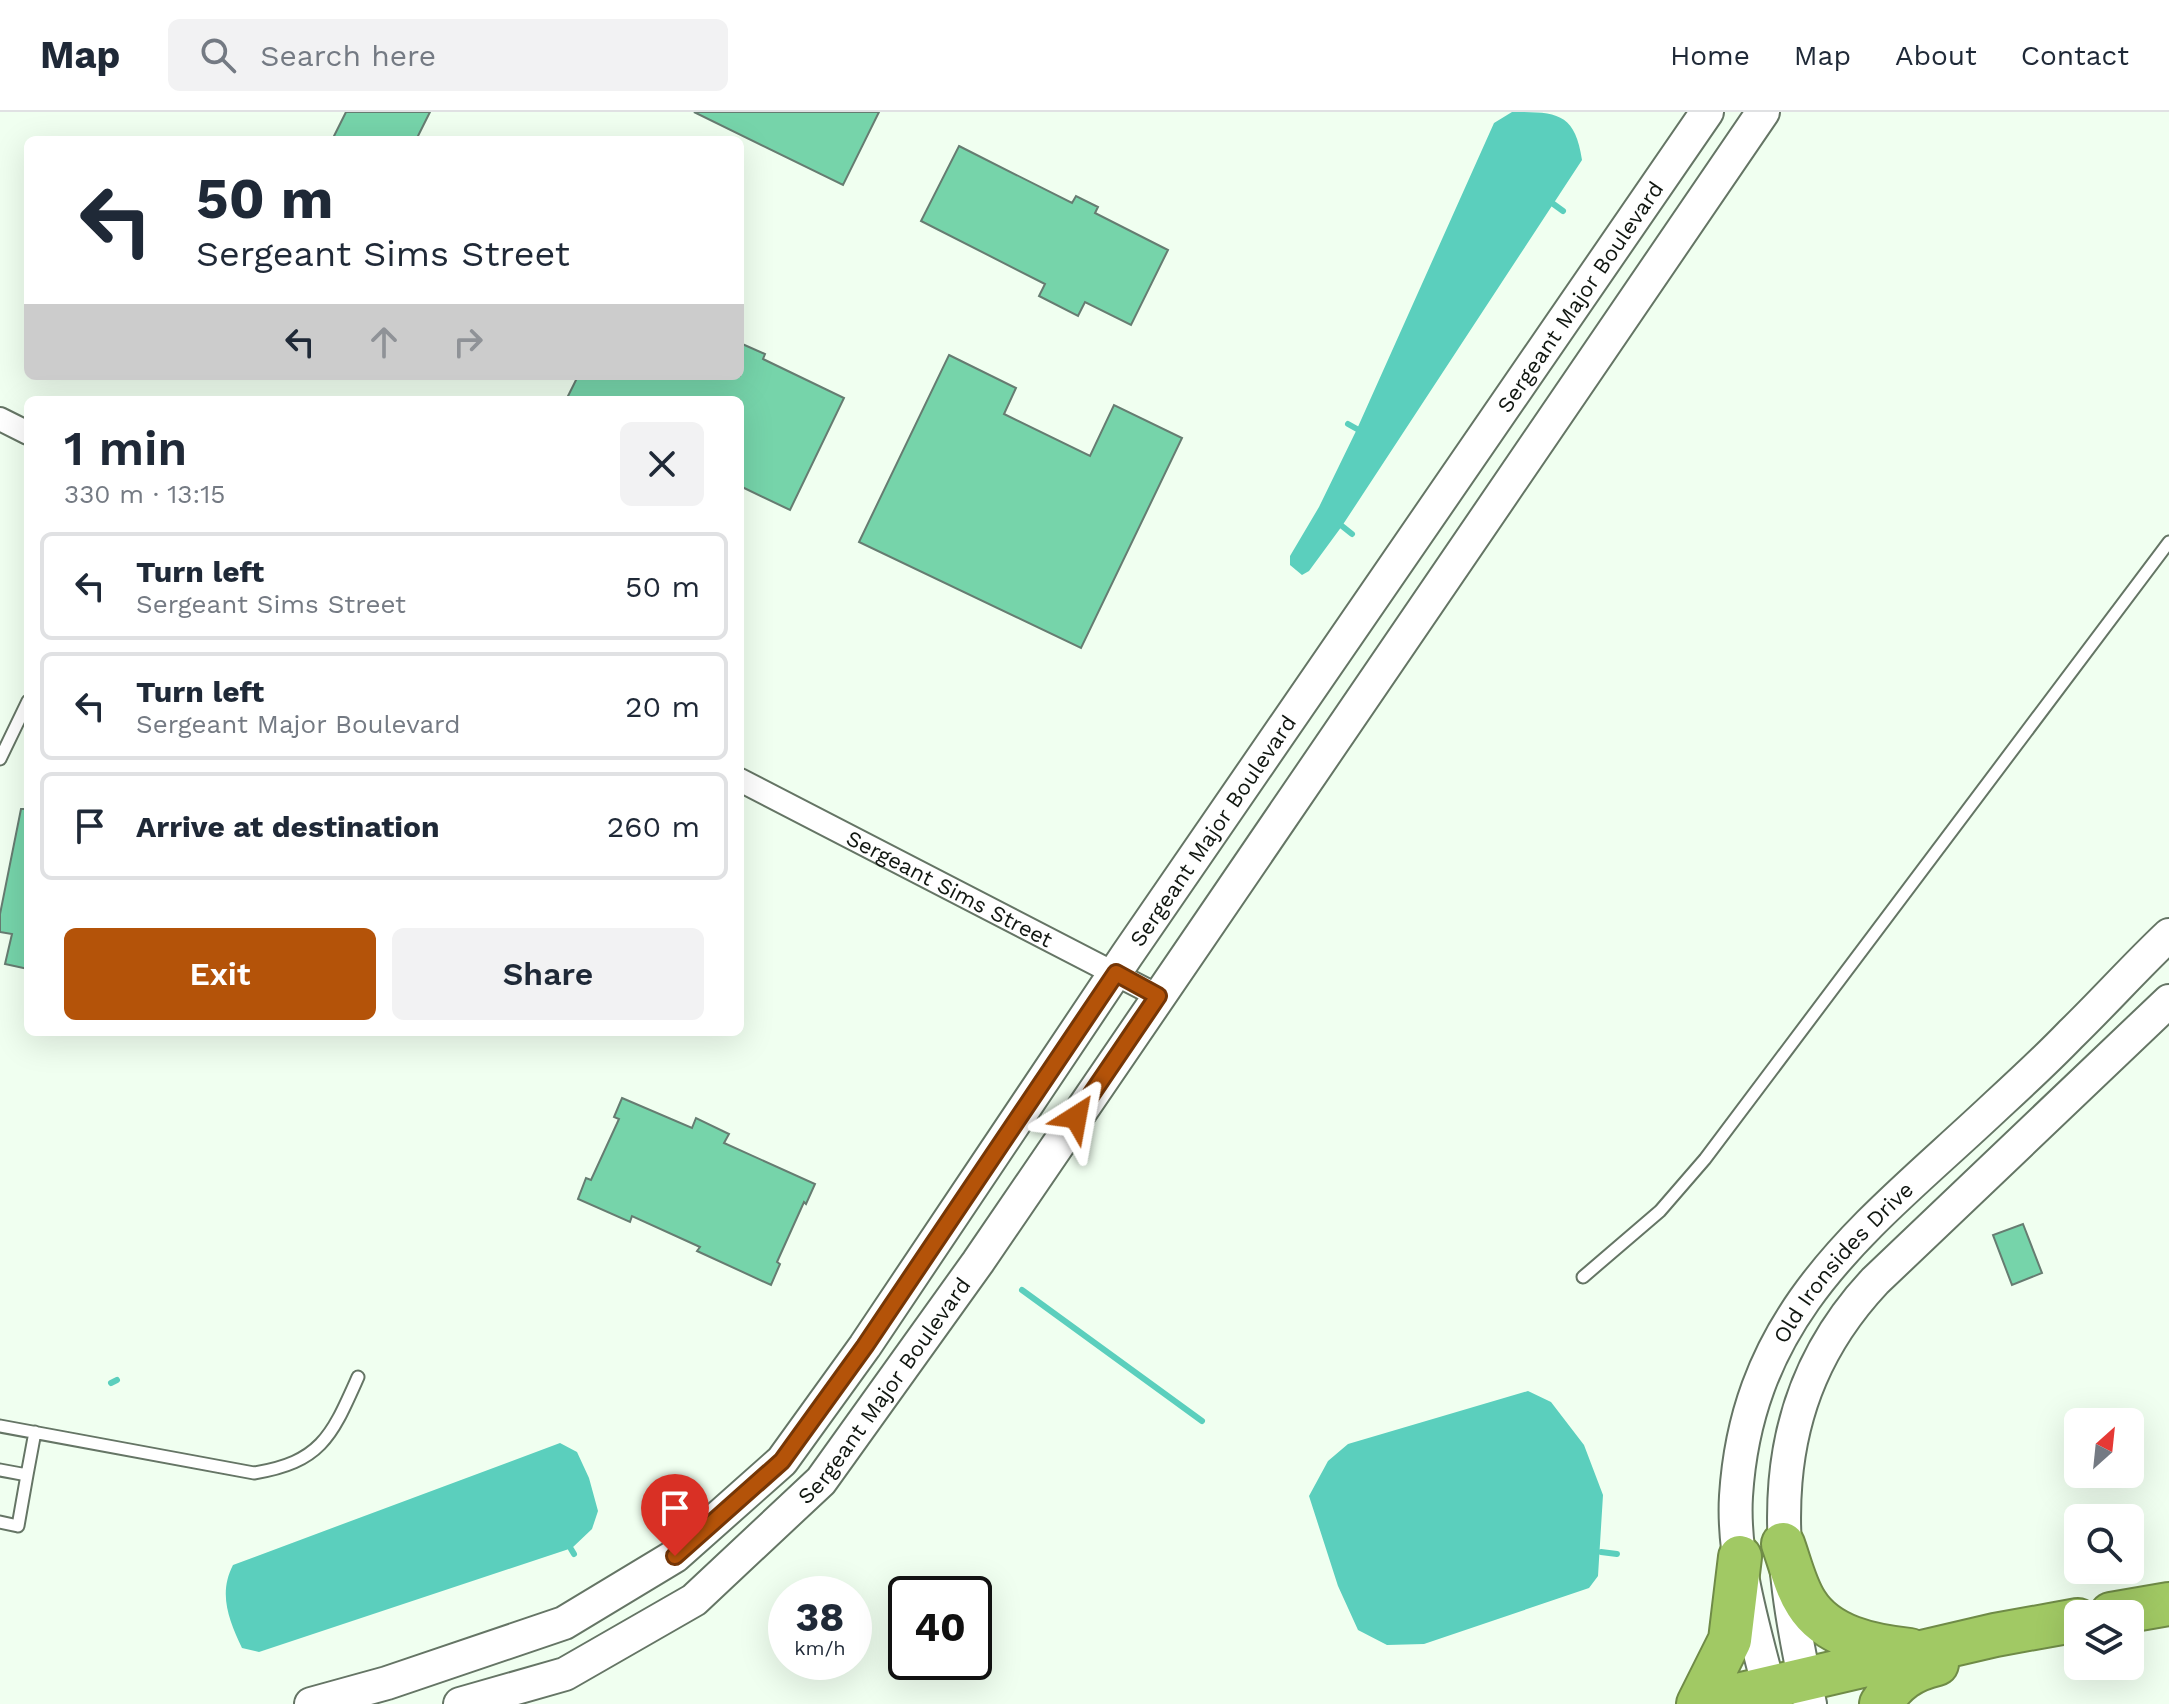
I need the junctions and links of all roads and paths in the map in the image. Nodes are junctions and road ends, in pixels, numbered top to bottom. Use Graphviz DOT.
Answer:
graph roads {
  1 [pos="1707,112"];
  2 [pos="1763,112"];
  3 [pos="0,419"];
  4 [pos="24,431"];
  5 [pos="2169,542"];
  6 [pos="24,709"];
  7 [pos="0,759"];
  8 [pos="744,782"];
  9 [pos="2169,935"];
  10 [pos="1116,973"];
  11 [pos="1158,996"];
  12 [pos="2169,1001"];
  13 [pos="2028,1075"];
  14 [pos="2058,1107"];
  15 [pos="1583,1277"];
  16 [pos="358,1377"];
  17 [pos="0,1426"];
  18 [pos="35,1432"];
  19 [pos="0,1470"];
  20 [pos="27,1475"];
  21 [pos="0,1522"];
  22 [pos="1783,1544"];
  23 [pos="1740,1557"];
  24 [pos="2169,1604"];
  25 [pos="2144,1608"];
  26 [pos="2064,1623"];
  27 [pos="1995,1635"];
  28 [pos="1927,1652"];
  29 [pos="1789,1694"];
  30 [pos="323,1702"];
  31 [pos="460,1704"];
  32 [pos="1701,1704"];
  33 [pos="1881,1704"];
  1 -- 10 [label="street, Sergeant Major Boulevard"];
  2 -- 11 [label="street, Sergeant Major Boulevard"];
  3 -- 4 [label="street"];
  5 -- 15 [label="lane"];
  6 -- 7 [label="lane"];
  8 -- 10 [label="street, Sergeant Sims Street"];
  9 -- 13 [label="street, Old Ironsides Drive"];
  10 -- 11 [label="street, Sergeant Sims Street"];
  10 -- 30 [label="street, Sergeant Major Boulevard"];
  11 -- 31 [label="street, Sergeant Major Boulevard"];
  12 -- 14 [label="street, Old Ironsides Drive"];
  13 -- 14 [label="street"];
  13 -- 23 [label="street, Old Ironsides Drive"];
  14 -- 22 [label="street, Old Ironsides Drive"];
  16 -- 18 [label="lane"];
  17 -- 18 [label="lane"];
  18 -- 20 [label="lane"];
  19 -- 20 [label="lane"];
  20 -- 21 [label="lane"];
  22 -- 28 [label="highway"];
  22 -- 29 [label="street, Old Ironsides Drive"];
  23 -- 29 [label="street, Old Ironsides Drive"];
  23 -- 32 [label="highway"];
  24 -- 25 [label="highway"];
  26 -- 27 [label="highway"];
  27 -- 28 [label="highway"];
  27 -- 33 [label="highway"];
  28 -- 29 [label="highway"];
  29 -- 32 [label="highway"];
}
